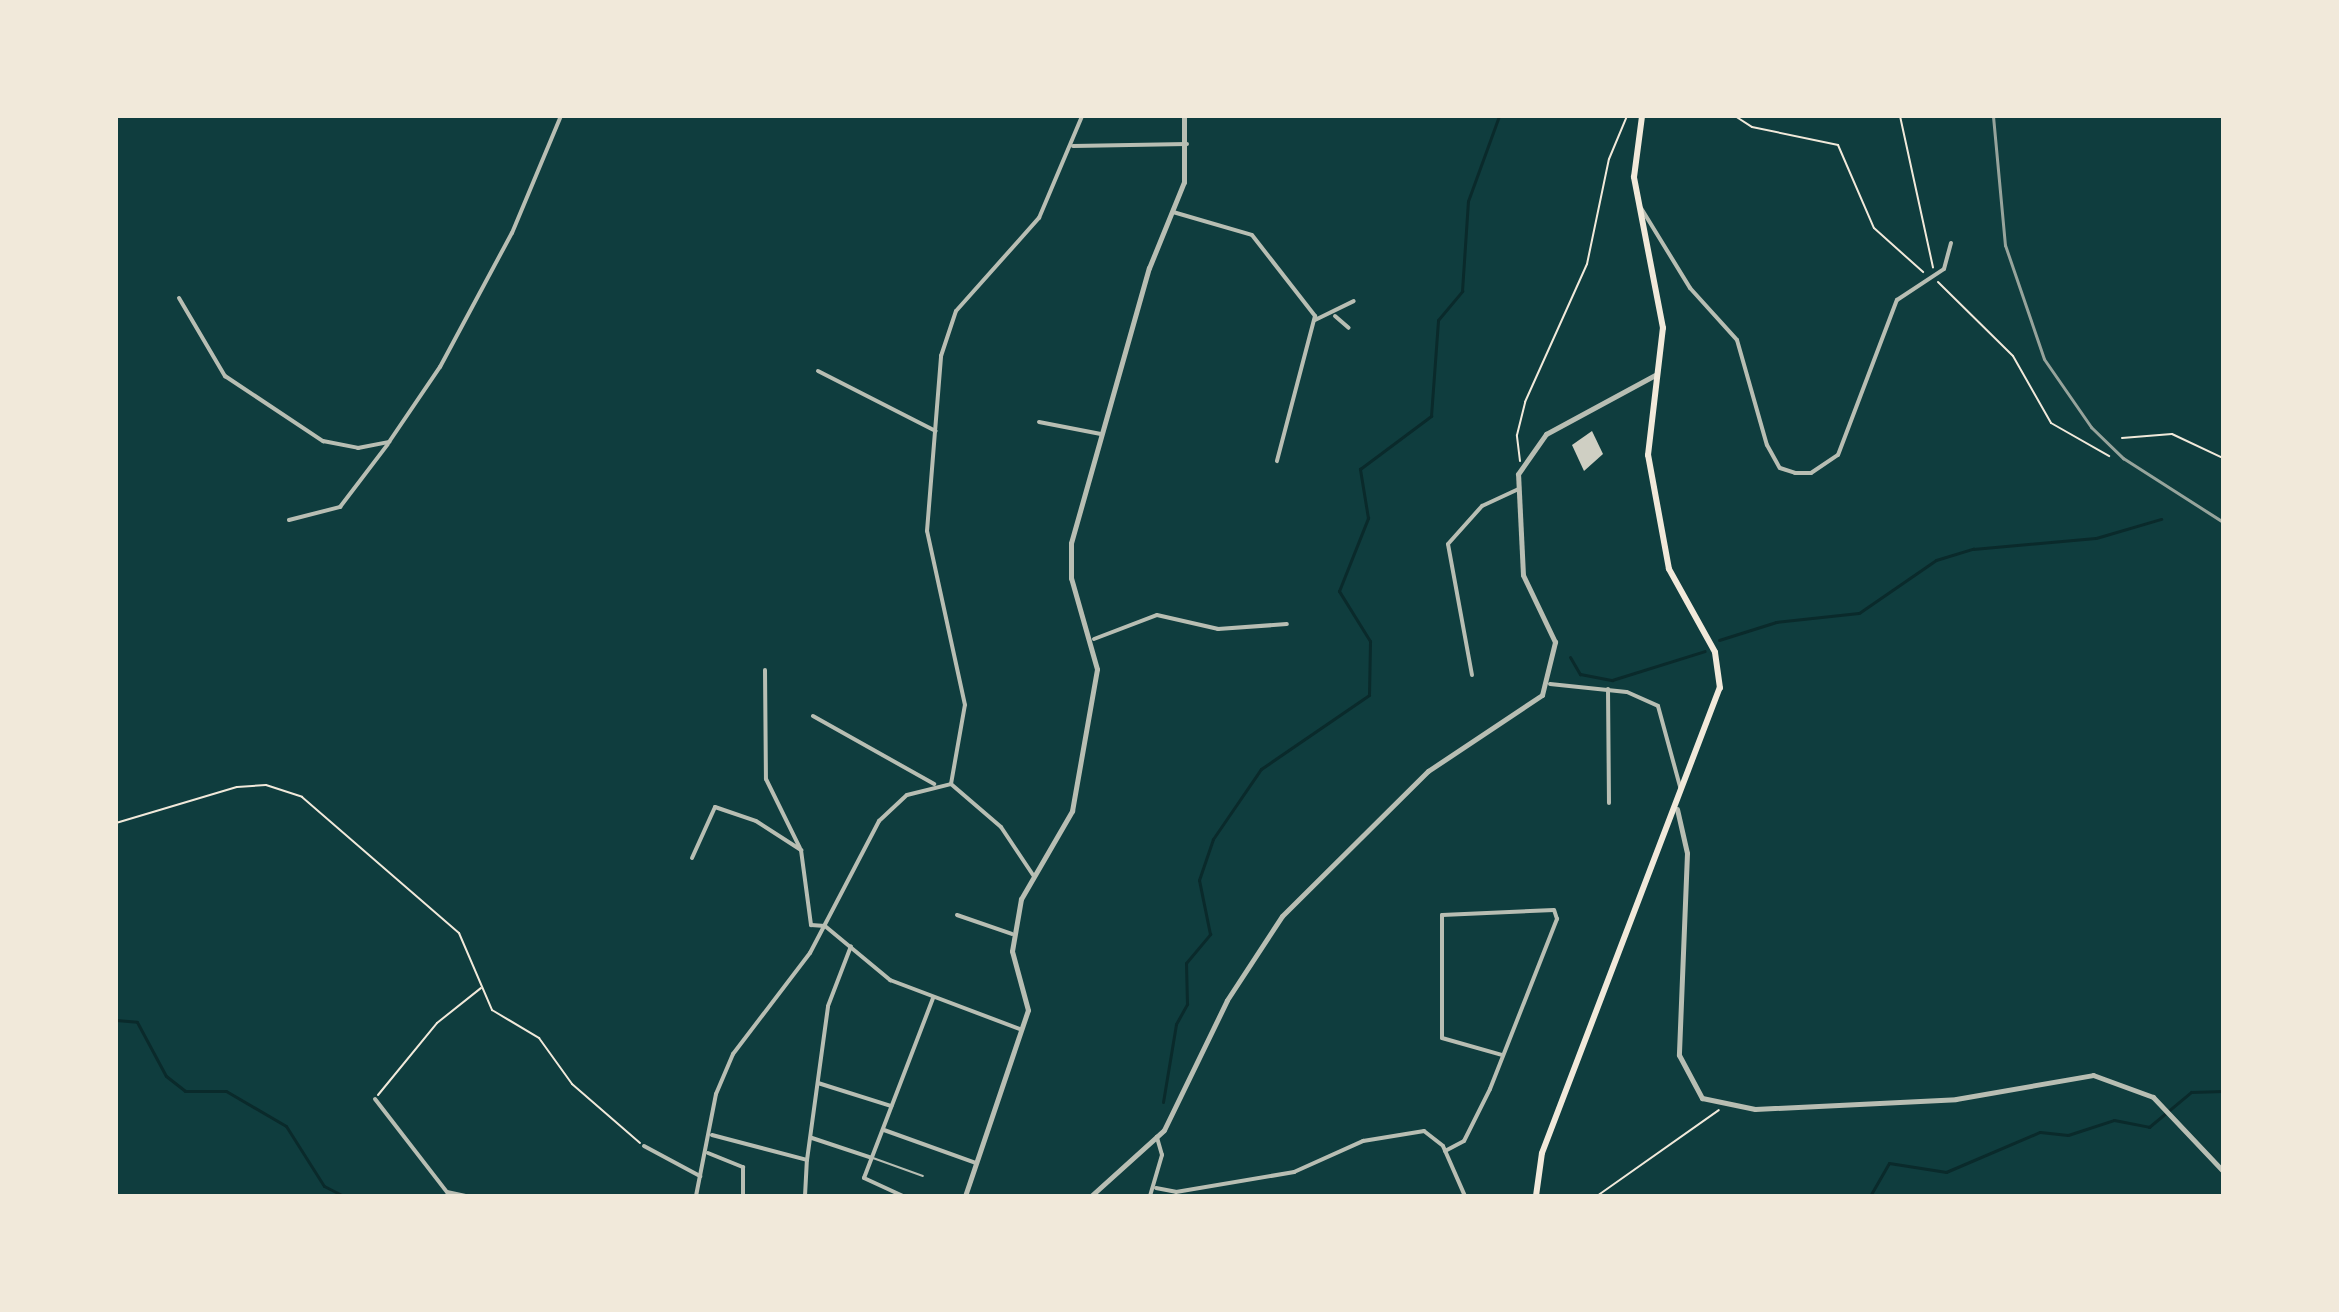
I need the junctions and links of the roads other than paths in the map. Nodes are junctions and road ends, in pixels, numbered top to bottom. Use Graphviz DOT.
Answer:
graph roads {
  1 [pos="561,116"];
  2 [pos="1082,116"];
  3 [pos="1184,116"];
  4 [pos="1642,116"];
  5 [pos="1187,144"];
  6 [pos="1073,146"];
  7 [pos="1639,208"];
  8 [pos="1173,212"];
  9 [pos="1951,243"];
  10 [pos="179,298"];
  11 [pos="1354,301"];
  12 [pos="1335,316"];
  13 [pos="1315,320"];
  14 [pos="1349,328"];
  15 [pos="818,371"];
  16 [pos="1655,375"];
  17 [pos="1039,422"];
  18 [pos="936,431"];
  19 [pos="1101,434"];
  20 [pos="389,442"];
  21 [pos="1277,461"];
  22 [pos="1516,490"];
  23 [pos="289,520"];
  24 [pos="1287,624"];
  25 [pos="1094,639"];
  26 [pos="765,670"];
  27 [pos="1472,675"];
  28 [pos="1550,684"];
  29 [pos="1608,689"];
  30 [pos="813,716"];
  31 [pos="951,784"];
  32 [pos="936,785"];
  33 [pos="1683,791"];
  34 [pos="1609,803"];
  35 [pos="1677,809"];
  36 [pos="801,850"];
  37 [pos="692,858"];
  38 [pos="1033,875"];
  39 [pos="957,915"];
  40 [pos="825,926"];
  41 [pos="1012,934"];
  42 [pos="851,946"];
  43 [pos="933,998"];
  44 [pos="1020,1029"];
  45 [pos="1502,1055"];
  46 [pos="818,1083"];
  47 [pos="375,1099"];
  48 [pos="891,1106"];
  49 [pos="883,1130"];
  50 [pos="712,1135"];
  51 [pos="1157,1137"];
  52 [pos="812,1138"];
  53 [pos="644,1146"];
  54 [pos="1445,1151"];
  55 [pos="708,1153"];
  56 [pos="872,1158"];
  57 [pos="807,1160"];
  58 [pos="976,1163"];
  59 [pos="2223,1171"];
  60 [pos="700,1176"];
  61 [pos="923,1176"];
  62 [pos="1156,1188"];
  63 [pos="446,1194"];
  64 [pos="466,1196"];
  65 [pos="696,1196"];
  66 [pos="743,1196"];
  67 [pos="805,1196"];
  68 [pos="903,1196"];
  69 [pos="965,1196"];
  70 [pos="1091,1196"];
  71 [pos="1150,1196"];
  72 [pos="1465,1196"];
  73 [pos="1536,1196"];
  1 -- 20 [label="street"];
  2 -- 6 [label="street"];
  3 -- 5 [label="street"];
  4 -- 7 [label="main road"];
  5 -- 6 [label="street"];
  5 -- 8 [label="street"];
  6 -- 18 [label="street"];
  7 -- 9 [label="street"];
  7 -- 16 [label="main road"];
  8 -- 13 [label="street"];
  8 -- 19 [label="street"];
  10 -- 20 [label="street"];
  11 -- 12 [label="street"];
  12 -- 13 [label="street"];
  12 -- 14 [label="street"];
  13 -- 21 [label="street"];
  15 -- 18 [label="street"];
  16 -- 22 [label="street"];
  16 -- 33 [label="main road"];
  17 -- 19 [label="street"];
  18 -- 31 [label="street"];
  19 -- 25 [label="street"];
  20 -- 23 [label="street"];
  22 -- 27 [label="street"];
  22 -- 28 [label="street"];
  24 -- 25 [label="street"];
  25 -- 38 [label="street"];
  26 -- 36 [label="street"];
  28 -- 29 [label="street"];
  28 -- 51 [label="street"];
  29 -- 33 [label="street"];
  29 -- 34 [label="street"];
  30 -- 32 [label="street"];
  31 -- 32 [label="street"];
  31 -- 38 [label="street"];
  32 -- 40 [label="street"];
  33 -- 35 [label="main road"];
  35 -- 59 [label="street"];
  35 -- 73 [label="main road"];
  36 -- 37 [label="street"];
  36 -- 40 [label="street"];
  38 -- 41 [label="street"];
  39 -- 41 [label="street"];
  40 -- 42 [label="street"];
  40 -- 50 [label="street"];
  41 -- 44 [label="street"];
  42 -- 43 [label="street"];
  42 -- 46 [label="street"];
  43 -- 44 [label="street"];
  43 -- 48 [label="street"];
  44 -- 58 [label="street"];
  45 -- 45 [label="street"];
  45 -- 54 [label="street"];
  46 -- 48 [label="street"];
  46 -- 52 [label="street"];
  47 -- 63 [label="street"];
  48 -- 49 [label="street"];
  49 -- 56 [label="street"];
  49 -- 58 [label="street"];
  50 -- 55 [label="street"];
  50 -- 57 [label="street"];
  51 -- 62 [label="street"];
  51 -- 70 [label="street"];
  52 -- 56 [label="street"];
  52 -- 57 [label="street"];
  53 -- 60 [label="street"];
  54 -- 62 [label="street"];
  54 -- 72 [label="street"];
  55 -- 60 [label="street"];
  55 -- 66 [label="street"];
  56 -- 61 [label="lane"];
  56 -- 68 [label="street"];
  57 -- 67 [label="street"];
  58 -- 69 [label="street"];
  60 -- 65 [label="street"];
  62 -- 71 [label="street"];
  63 -- 64 [label="street"];
}
